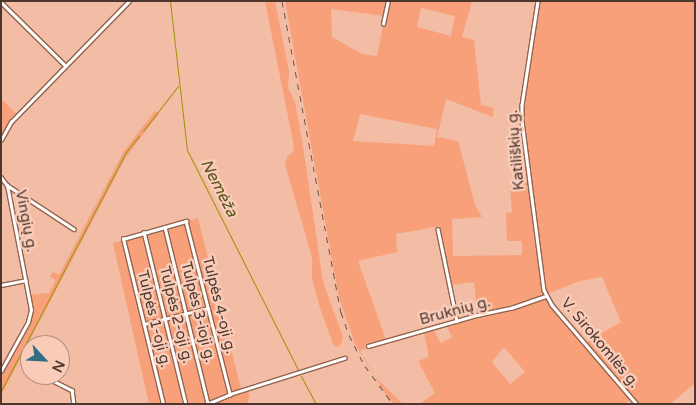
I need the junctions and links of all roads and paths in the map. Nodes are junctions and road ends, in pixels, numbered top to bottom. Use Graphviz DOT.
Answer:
graph roads {
  1 [pos="128,1"];
  2 [pos="388,1"];
  3 [pos="538,1"];
  4 [pos="1,2"];
  5 [pos="383,24"];
  6 [pos="66,66"];
  7 [pos="1,140"];
  8 [pos="1,178"];
  9 [pos="7,185"];
  10 [pos="165,226"];
  11 [pos="74,229"];
  12 [pos="438,229"];
  13 [pos="144,232"];
  14 [pos="26,280"];
  15 [pos="1,285"];
  16 [pos="546,296"];
  17 [pos="208,308"];
  18 [pos="186,314"];
  19 [pos="165,319"];
  20 [pos="457,321"];
  21 [pos="143,324"];
  22 [pos="368,346"];
  23 [pos="344,358"];
  24 [pos="1,371"];
  25 [pos="62,385"];
  26 [pos="230,394"];
  27 [pos="208,403"];
  28 [pos="74,404"];
  29 [pos="163,404"];
  30 [pos="186,404"];
  31 [pos="637,404"];
  1 -- 6 [label="street"];
  2 -- 5 [label="street"];
  3 -- 16 [label="street, Katiliškių g."];
  4 -- 6 [label="street"];
  6 -- 7 [label="street"];
  8 -- 9 [label="street"];
  9 -- 11 [label="street, Vingių g."];
  9 -- 14 [label="street, Vingių g."];
  10 -- 13 [label="street"];
  10 -- 17 [label="street, Tulpės 4-oji g."];
  10 -- 18 [label="street, Tulpės 3-ioji g."];
  12 -- 20 [label="street"];
  13 -- 19 [label="street, Tulpės 2-oji g."];
  13 -- 21 [label="street, Tulpės 1-oji g."];
  14 -- 15 [label="street"];
  14 -- 24 [label="street, Vingių g."];
  16 -- 20 [label="street, Bruknių g."];
  16 -- 31 [label="street, V. Sirokomlės g."];
  17 -- 18 [label="street"];
  17 -- 26 [label="street, Tulpės 4-oji g."];
  18 -- 19 [label="street"];
  18 -- 27 [label="street, Tulpės 3-ioji g."];
  19 -- 21 [label="street"];
  19 -- 30 [label="street, Tulpės 2-oji g."];
  20 -- 22 [label="street, Bruknių g."];
  21 -- 29 [label="street, Tulpės 1-oji g."];
  23 -- 26 [label="street"];
  25 -- 28 [label="street"];
  26 -- 27 [label="street"];
}
